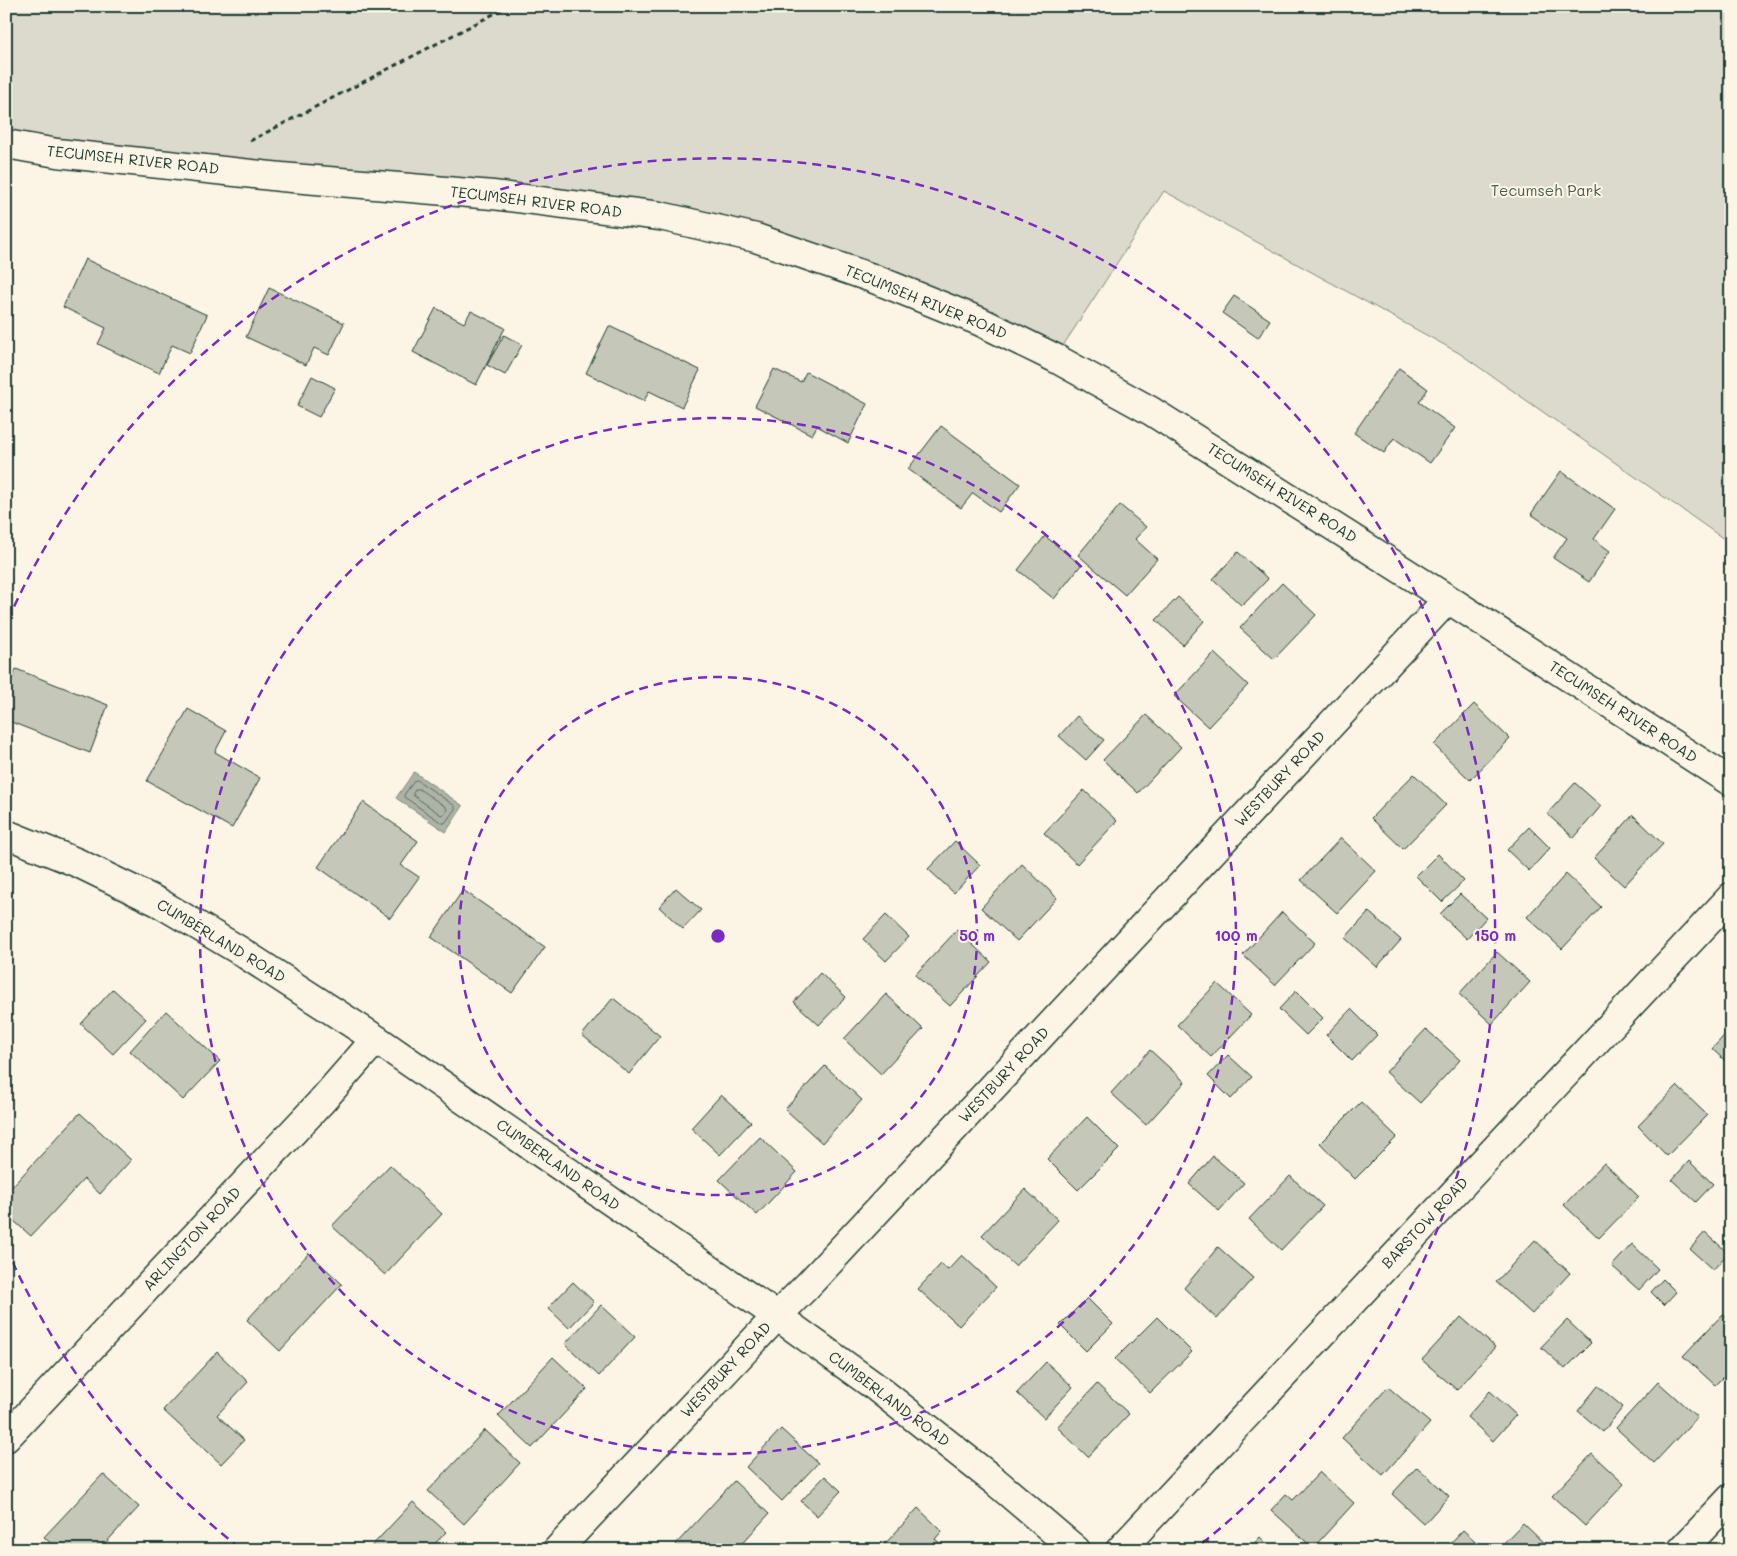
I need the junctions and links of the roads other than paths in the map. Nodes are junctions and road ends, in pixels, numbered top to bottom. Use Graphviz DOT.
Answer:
graph roads {
  1 [pos="6,144"];
  2 [pos="1448,599"];
  3 [pos="1731,782"];
  4 [pos="6,834"];
  5 [pos="1731,897"];
  6 [pos="376,1039"];
  7 [pos="777,1316"];
  8 [pos="6,1438"];
  9 [pos="1731,1498"];
  10 [pos="557,1550"];
  11 [pos="1076,1550"];
  12 [pos="1120,1550"];
  13 [pos="1682,1550"];
  1 -- 2 [label="street, TECUMSEH RIVER ROAD"];
  2 -- 3 [label="street, TECUMSEH RIVER ROAD"];
  2 -- 7 [label="street, WESTBURY ROAD"];
  4 -- 6 [label="street, CUMBERLAND ROAD"];
  5 -- 12 [label="street, BARSTOW ROAD"];
  6 -- 7 [label="street, CUMBERLAND ROAD"];
  6 -- 8 [label="street, ARLINGTON ROAD"];
  7 -- 10 [label="street, WESTBURY ROAD"];
  7 -- 11 [label="street, CUMBERLAND ROAD"];
  9 -- 13 [label="street"];
}
